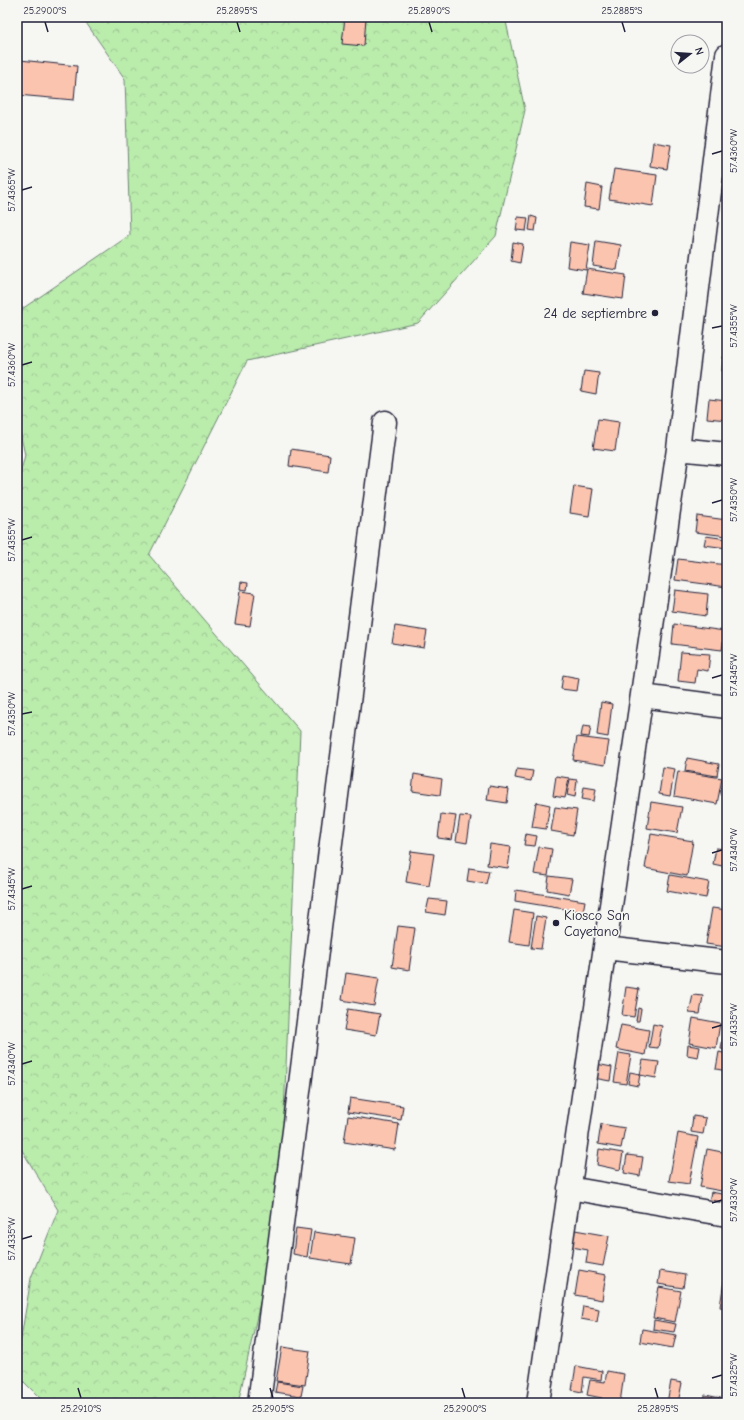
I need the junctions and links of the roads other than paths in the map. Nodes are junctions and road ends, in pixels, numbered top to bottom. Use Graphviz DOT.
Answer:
graph roads {
  1 [pos="727,55"];
  2 [pos="385,422"];
  3 [pos="678,449"];
  4 [pos="727,454"];
  5 [pos="642,696"];
  6 [pos="727,707"];
  7 [pos="605,948"];
  8 [pos="727,962"];
  9 [pos="569,1188"];
  10 [pos="727,1215"];
  11 [pos="259,1403"];
  12 [pos="538,1403"];
  1 -- 3 [label="street"];
  2 -- 11 [label="street"];
  3 -- 4 [label="street"];
  3 -- 5 [label="street"];
  5 -- 6 [label="street"];
  5 -- 7 [label="street"];
  7 -- 8 [label="street"];
  7 -- 9 [label="street"];
  9 -- 10 [label="street"];
  9 -- 12 [label="street"];
}
